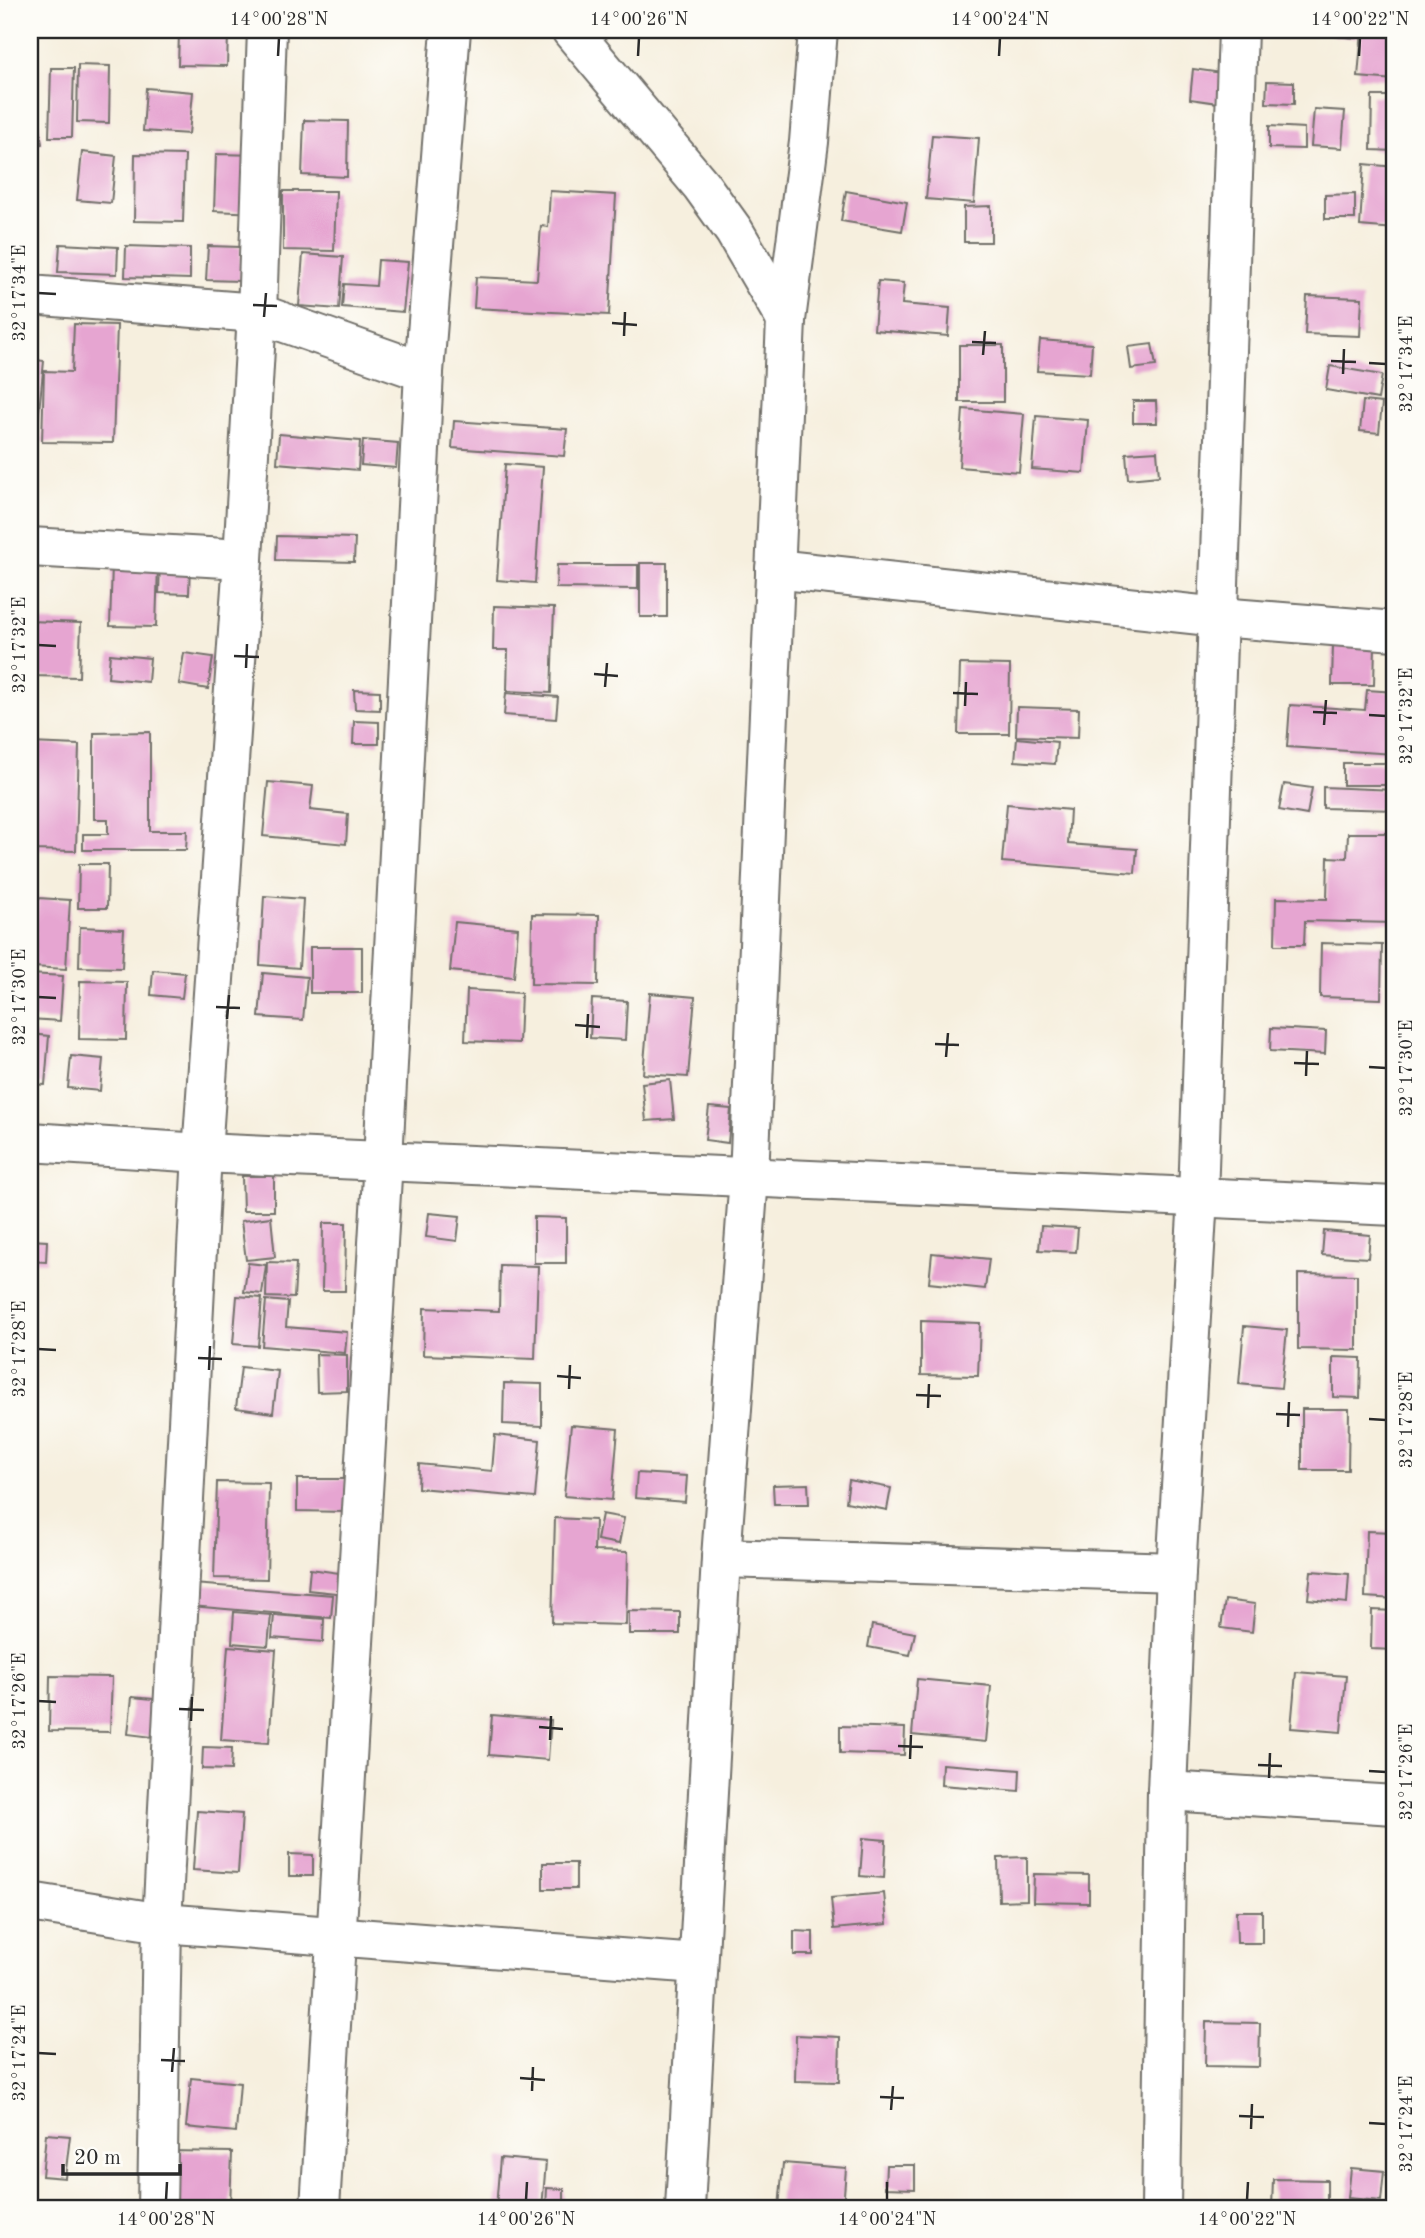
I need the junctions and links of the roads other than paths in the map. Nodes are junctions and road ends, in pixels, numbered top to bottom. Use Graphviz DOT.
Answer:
graph roads {
  1 [pos="267,30"];
  2 [pos="451,30"];
  3 [pos="570,30"];
  4 [pos="818,30"];
  5 [pos="1238,30"];
  6 [pos="30,295"];
  7 [pos="257,313"];
  8 [pos="786,320"];
  9 [pos="424,372"];
  10 [pos="30,547"];
  11 [pos="243,559"];
  12 [pos="775,569"];
  13 [pos="1219,617"];
  14 [pos="1395,631"];
  15 [pos="30,1142"];
  16 [pos="202,1153"];
  17 [pos="383,1160"];
  18 [pos="749,1177"];
  19 [pos="1198,1196"];
  20 [pos="1395,1206"];
  21 [pos="721,1558"];
  22 [pos="1176,1572"];
  23 [pos="1167,1791"];
  24 [pos="1395,1805"];
  25 [pos="30,1902"];
  26 [pos="162,1923"];
  27 [pos="336,1936"];
  28 [pos="698,1964"];
  29 [pos="157,2208"];
  30 [pos="320,2208"];
  31 [pos="685,2208"];
  32 [pos="1161,2208"];
  1 -- 7 [label="street"];
  2 -- 9 [label="street"];
  3 -- 8 [label="street"];
  4 -- 8 [label="street"];
  5 -- 13 [label="street"];
  6 -- 7 [label="street"];
  7 -- 9 [label="street"];
  7 -- 11 [label="street"];
  8 -- 12 [label="street"];
  9 -- 17 [label="street"];
  10 -- 11 [label="street"];
  11 -- 16 [label="street"];
  12 -- 13 [label="street"];
  12 -- 18 [label="street"];
  13 -- 14 [label="street"];
  13 -- 19 [label="street"];
  15 -- 16 [label="street"];
  16 -- 17 [label="street"];
  16 -- 26 [label="street"];
  17 -- 18 [label="street"];
  17 -- 27 [label="street"];
  18 -- 19 [label="street"];
  18 -- 21 [label="street"];
  19 -- 20 [label="street"];
  19 -- 22 [label="street"];
  21 -- 22 [label="street"];
  21 -- 28 [label="street"];
  22 -- 23 [label="street"];
  23 -- 24 [label="street"];
  23 -- 32 [label="street"];
  25 -- 26 [label="street"];
  26 -- 27 [label="street"];
  26 -- 29 [label="street"];
  27 -- 28 [label="street"];
  27 -- 30 [label="street"];
  28 -- 31 [label="street"];
}
